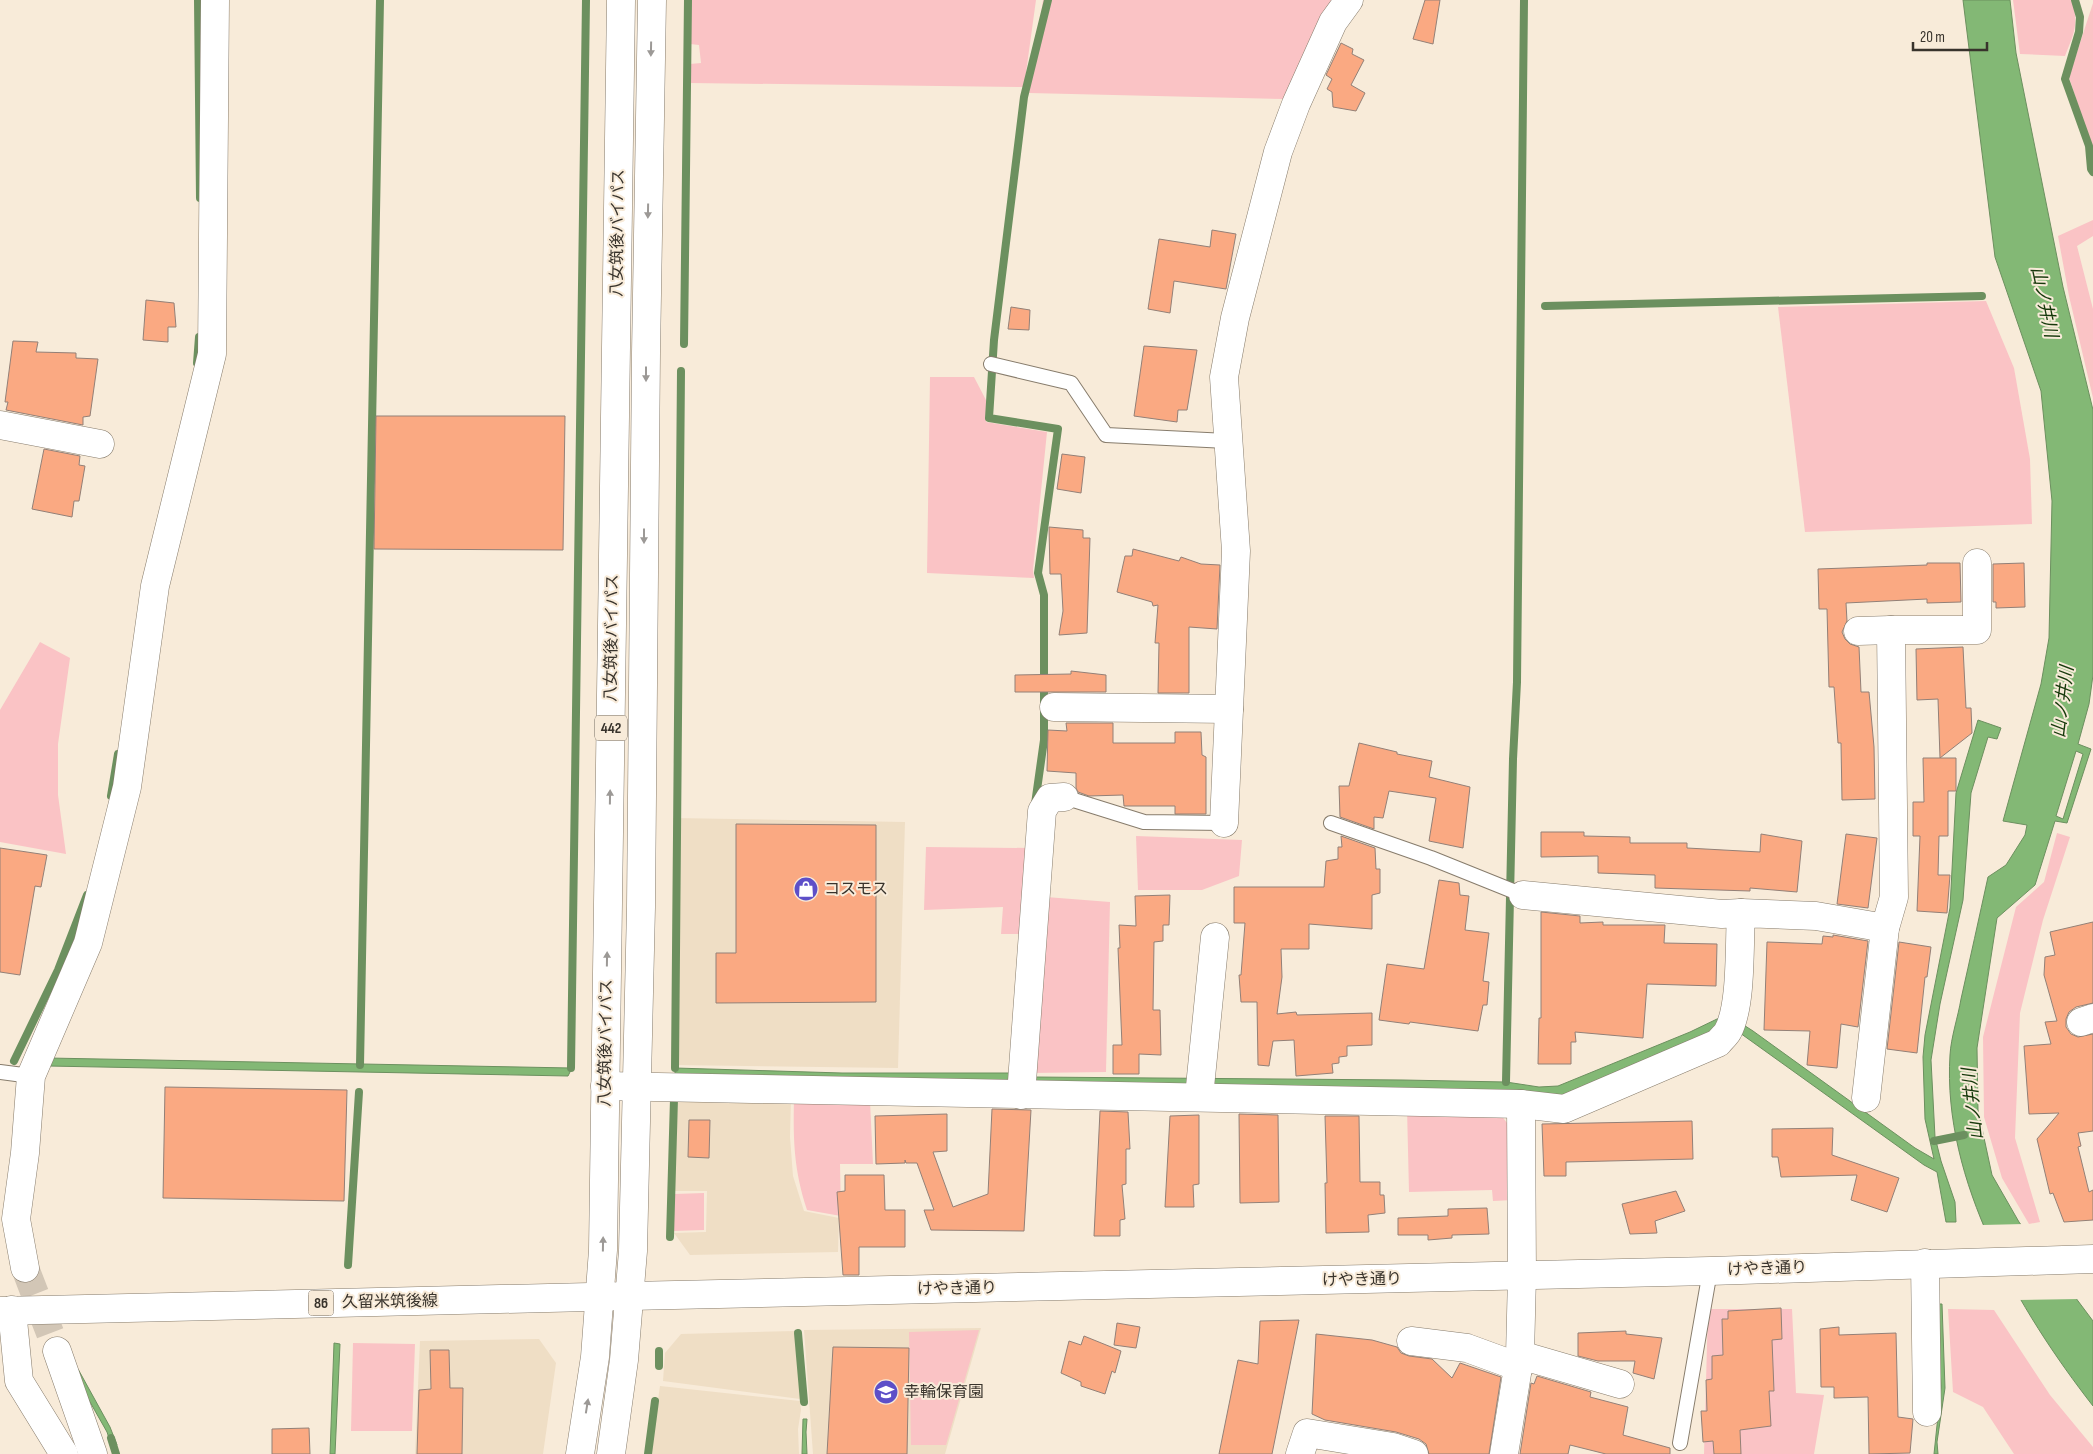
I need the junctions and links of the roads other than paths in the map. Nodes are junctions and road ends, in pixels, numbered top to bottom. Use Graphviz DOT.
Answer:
graph roads {
  1 [pos="215,0"];
  2 [pos="621,0"];
  3 [pos="652,0"];
  4 [pos="1349,0"];
  5 [pos="991,364"];
  6 [pos="0,425"];
  7 [pos="1227,441"];
  8 [pos="100,444"];
  9 [pos="1977,563"];
  10 [pos="1891,630"];
  11 [pos="1858,631"];
  12 [pos="1054,707"];
  13 [pos="1229,709"];
  14 [pos="1064,797"];
  15 [pos="1331,822"];
  16 [pos="1224,823"];
  17 [pos="1523,895"];
  18 [pos="1741,913"];
  19 [pos="1886,928"];
  20 [pos="1215,937"];
  21 [pos="0,1072"];
  22 [pos="31,1076"];
  23 [pos="1022,1085"];
  24 [pos="605,1086"];
  25 [pos="637,1088"];
  26 [pos="1200,1089"];
  27 [pos="1866,1098"];
  28 [pos="1521,1104"];
  29 [pos="2083,1259"];
  30 [pos="1925,1264"];
  31 [pos="25,1268"];
  32 [pos="1710,1271"];
  33 [pos="1522,1276"];
  34 [pos="630,1296"];
  35 [pos="601,1297"];
  36 [pos="4,1309"];
  37 [pos="1411,1341"];
  38 [pos="57,1351"];
  39 [pos="1520,1361"];
  40 [pos="1620,1384"];
  41 [pos="1927,1412"];
  42 [pos="1680,1443"];
  43 [pos="64,1454"];
  44 [pos="93,1454"];
  45 [pos="580,1454"];
  46 [pos="611,1454"];
  47 [pos="1300,1454"];
  48 [pos="1414,1454"];
  49 [pos="1504,1454"];
  1 -- 22 [label="main road"];
  24 -- 2 [label="main road, 八女筑後バイパス / 442, one-way"];
  3 -- 25 [label="main road, 八女筑後バイパス / 442, one-way"];
  4 -- 7 [label="main road"];
  5 -- 7 [label="lane"];
  6 -- 8 [label="main road"];
  7 -- 13 [label="main road"];
  9 -- 10 [label="main road"];
  10 -- 11 [label="main road"];
  10 -- 19 [label="main road"];
  12 -- 13 [label="main road"];
  13 -- 16 [label="main road"];
  14 -- 16 [label="lane"];
  14 -- 23 [label="main road"];
  15 -- 17 [label="lane"];
  17 -- 18 [label="main road"];
  18 -- 19 [label="main road"];
  18 -- 28 [label="main road"];
  19 -- 27 [label="main road"];
  20 -- 26 [label="main road"];
  21 -- 22 [label="lane"];
  22 -- 31 [label="main road"];
  23 -- 25 [label="main road"];
  23 -- 26 [label="main road"];
  24 -- 25 [label="main road"];
  35 -- 24 [label="main road, 八女筑後バイパス / 442, one-way"];
  25 -- 34 [label="main road, 八女筑後バイパス / 442"];
  26 -- 28 [label="main road"];
  28 -- 33 [label="main road"];
  29 -- 30 [label="main road, けやき通り"];
  30 -- 32 [label="main road, けやき通り"];
  30 -- 41 [label="main road"];
  32 -- 33 [label="main road, けやき通り"];
  32 -- 42 [label="lane"];
  33 -- 34 [label="main road, けやき通り"];
  33 -- 39 [label="main road"];
  34 -- 35 [label="main road, 久留米筑後線 / 86"];
  34 -- 46 [label="main road, 八女筑後バイパス / 442"];
  35 -- 36 [label="main road, 久留米筑後線 / 86"];
  45 -- 35 [label="main road, 八女筑後バイパス / 442, one-way"];
  36 -- 43 [label="main road"];
  37 -- 39 [label="main road"];
  38 -- 44 [label="main road"];
  39 -- 40 [label="main road"];
  39 -- 49 [label="main road"];
  47 -- 48 [label="main road"];
}
